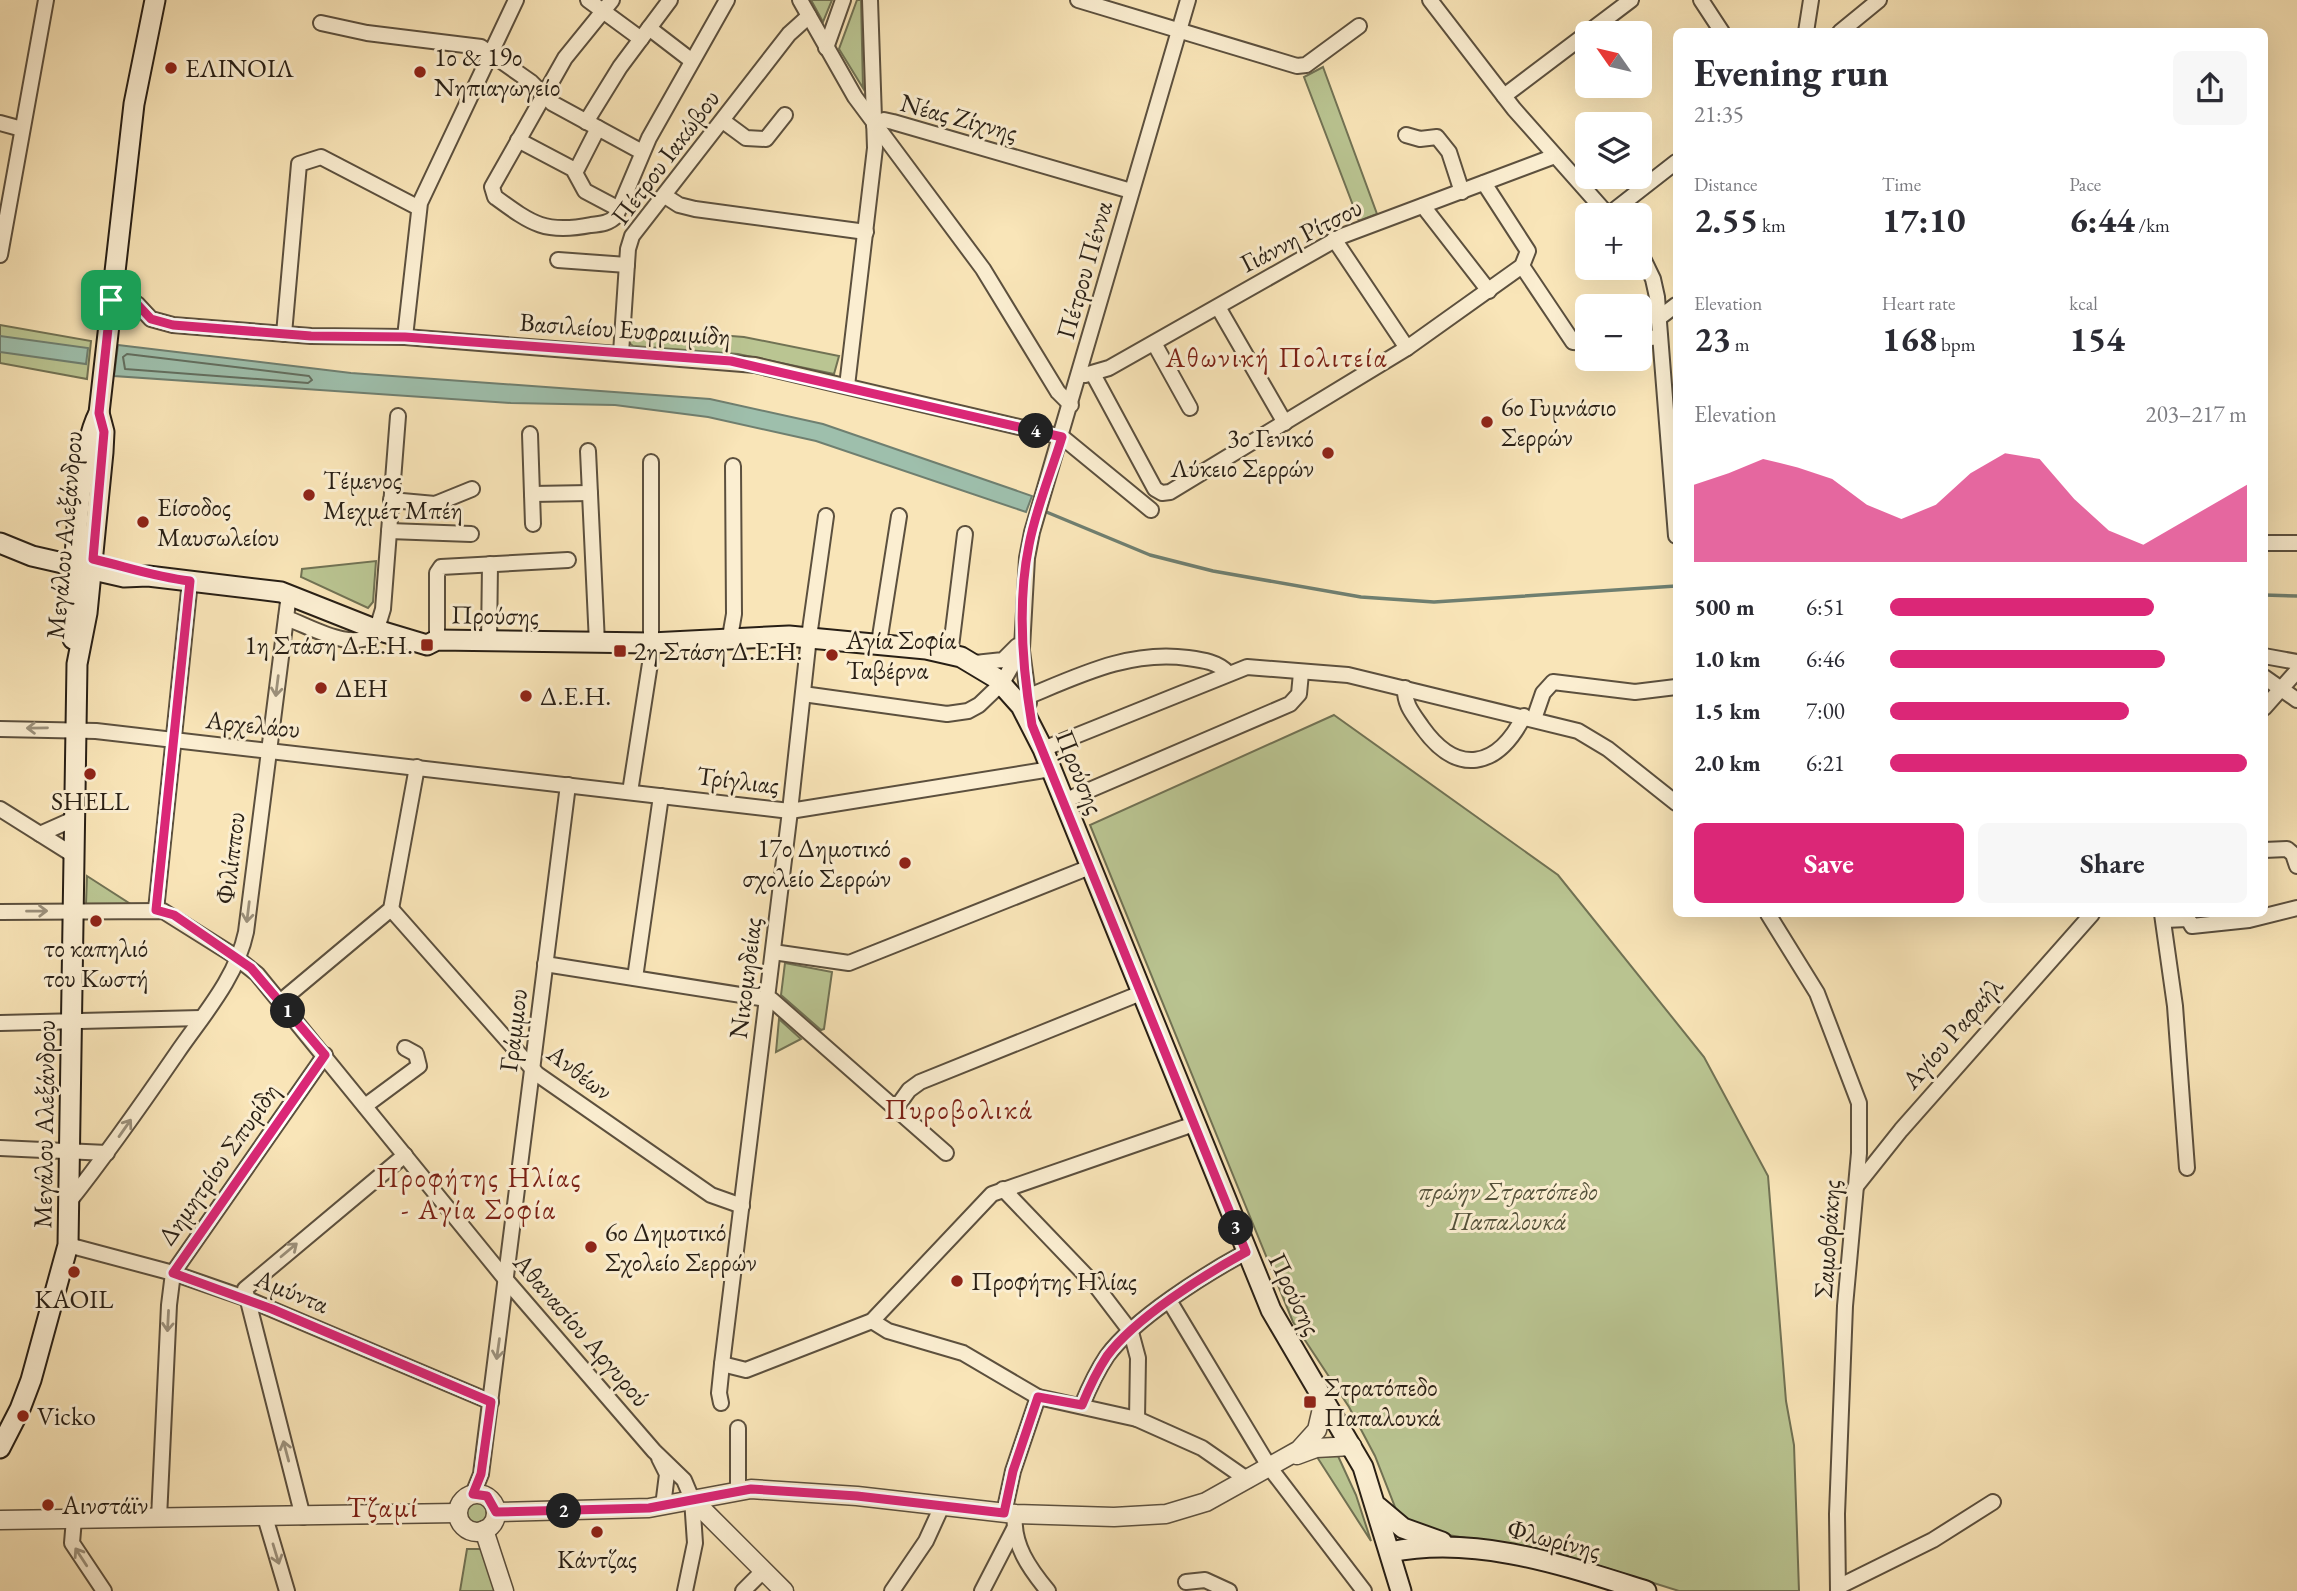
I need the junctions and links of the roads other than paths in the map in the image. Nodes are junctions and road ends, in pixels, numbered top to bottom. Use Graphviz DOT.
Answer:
graph roads {
  1 [pos="46,0"];
  2 [pos="155,0"];
  3 [pos="516,0"];
  4 [pos="588,0"];
  5 [pos="670,0"];
  6 [pos="727,0"];
  7 [pos="800,0"];
  8 [pos="843,0"];
  9 [pos="870,0"];
  10 [pos="1078,0"];
  11 [pos="1188,0"];
  12 [pos="1430,0"];
  13 [pos="1630,0"];
  14 [pos="1701,0"];
  15 [pos="1811,0"];
  16 [pos="1879,0"];
  17 [pos="608,5"];
  18 [pos="809,16"];
  19 [pos="321,23"];
  20 [pos="1359,26"];
  21 [pos="1719,28"];
  22 [pos="1807,28"];
  23 [pos="1845,28"];
  24 [pos="1179,30"];
  25 [pos="645,33"];
  26 [pos="826,48"];
  27 [pos="491,53"];
  28 [pos="692,61"];
  29 [pos="543,95"];
  30 [pos="1504,96"];
  31 [pos="785,115"];
  32 [pos="723,121"];
  33 [pos="0,123"];
  34 [pos="592,125"];
  35 [pos="874,125"];
  36 [pos="22,129"];
  37 [pos="1406,135"];
  38 [pos="517,140"];
  39 [pos="642,152"];
  40 [pos="1555,156"];
  41 [pos="1673,164"];
  42 [pos="576,172"];
  43 [pos="1484,183"];
  44 [pos="1131,191"];
  45 [pos="1462,192"];
  46 [pos="665,196"];
  47 [pos="1597,203"];
  48 [pos="1623,203"];
  49 [pos="1423,206"];
  50 [pos="419,208"];
  51 [pos="616,215"];
  52 [pos="866,232"];
  53 [pos="1334,239"];
  54 [pos="0,254"];
  55 [pos="558,260"];
  56 [pos="627,265"];
  57 [pos="1522,266"];
  58 [pos="1652,277"];
  59 [pos="1489,291"];
  60 [pos="111,300"];
  61 [pos="1218,307"];
  62 [pos="1673,307"];
  63 [pos="1659,318"];
  64 [pos="284,334"];
  65 [pos="1575,335"];
  66 [pos="405,337"];
  67 [pos="1652,341"];
  68 [pos="1661,343"];
  69 [pos="1154,344"];
  70 [pos="1407,348"];
  71 [pos="1673,352"];
  72 [pos="621,353"];
  73 [pos="1086,374"];
  74 [pos="846,386"];
  75 [pos="99,405"];
  76 [pos="1071,405"];
  77 [pos="1190,408"];
  78 [pos="398,416"];
  79 [pos="1285,422"];
  80 [pos="530,433"];
  81 [pos="1062,437"];
  82 [pos="588,451"];
  83 [pos="651,462"];
  84 [pos="733,466"];
  85 [pos="472,489"];
  86 [pos="590,493"];
  87 [pos="532,494"];
  88 [pos="1673,497"];
  89 [pos="391,500"];
  90 [pos="1151,510"];
  91 [pos="826,516"];
  92 [pos="899,516"];
  93 [pos="533,524"];
  94 [pos="79,530"];
  95 [pos="389,531"];
  96 [pos="471,534"];
  97 [pos="965,534"];
  98 [pos="2268,543"];
  99 [pos="2297,544"];
  100 [pos="7,545"];
  101 [pos="50,550"];
  102 [pos="568,560"];
  103 [pos="84,563"];
  104 [pos="490,564"];
  105 [pos="190,581"];
  106 [pos="289,594"];
  107 [pos="286,618"];
  108 [pos="377,630"];
  109 [pos="1023,632"];
  110 [pos="730,637"];
  111 [pos="809,637"];
  112 [pos="437,640"];
  113 [pos="489,642"];
  114 [pos="597,643"];
  115 [pos="651,643"];
  116 [pos="879,643"];
  117 [pos="1022,648"];
  118 [pos="950,655"];
  119 [pos="2268,656"];
  120 [pos="2297,662"];
  121 [pos="975,663"];
  122 [pos="2297,671"];
  123 [pos="1228,673"];
  124 [pos="1301,673"];
  125 [pos="2268,680"];
  126 [pos="1002,683"];
  127 [pos="1673,687"];
  128 [pos="1405,688"];
  129 [pos="2281,688"];
  130 [pos="803,694"];
  131 [pos="1027,697"];
  132 [pos="2297,700"];
  133 [pos="2268,703"];
  134 [pos="1529,718"];
  135 [pos="1032,725"];
  136 [pos="0,729"];
  137 [pos="75,729"];
  138 [pos="174,739"];
  139 [pos="1043,749"];
  140 [pos="269,750"];
  141 [pos="417,767"];
  142 [pos="1051,769"];
  143 [pos="568,785"];
  144 [pos="630,792"];
  145 [pos="661,796"];
  146 [pos="1064,801"];
  147 [pos="1673,801"];
  148 [pos="0,809"];
  149 [pos="790,811"];
  150 [pos="76,818"];
  151 [pos="40,834"];
  152 [pos="2268,850"];
  153 [pos="75,856"];
  154 [pos="2297,866"];
  155 [pos="1090,867"];
  156 [pos="2297,908"];
  157 [pos="391,909"];
  158 [pos="156,910"];
  159 [pos="74,911"];
  160 [pos="0,912"];
  161 [pos="2268,915"];
  162 [pos="1770,917"];
  163 [pos="2089,917"];
  164 [pos="2163,917"];
  165 [pos="2188,917"];
  166 [pos="2260,917"];
  167 [pos="773,952"];
  168 [pos="239,959"];
  169 [pos="545,964"];
  170 [pos="635,978"];
  171 [pos="1141,993"];
  172 [pos="767,999"];
  173 [pos="281,1001"];
  174 [pos="201,1018"];
  175 [pos="73,1022"];
  176 [pos="0,1023"];
  177 [pos="405,1048"];
  178 [pos="325,1055"];
  179 [pos="532,1070"];
  180 [pos="365,1106"];
  181 [pos="896,1108"];
  182 [pos="1194,1125"];
  183 [pos="0,1148"];
  184 [pos="70,1151"];
  185 [pos="107,1153"];
  186 [pos="946,1153"];
  187 [pos="1859,1153"];
  188 [pos="405,1155"];
  189 [pos="1878,1160"];
  190 [pos="2186,1168"];
  191 [pos="1003,1189"];
  192 [pos="1854,1189"];
  193 [pos="69,1202"];
  194 [pos="742,1206"];
  195 [pos="68,1245"];
  196 [pos="1246,1252"];
  197 [pos="173,1273"];
  198 [pos="507,1281"];
  199 [pos="245,1298"];
  200 [pos="1170,1302"];
  201 [pos="872,1321"];
  202 [pos="1131,1332"];
  203 [pos="722,1364"];
  204 [pos="1038,1397"];
  205 [pos="1324,1400"];
  206 [pos="491,1402"];
  207 [pos="722,1403"];
  208 [pos="1082,1405"];
  209 [pos="1137,1419"];
  210 [pos="738,1428"];
  211 [pos="3,1435"];
  212 [pos="1352,1446"];
  213 [pos="654,1451"];
  214 [pos="1287,1458"];
  215 [pos="1270,1468"];
  216 [pos="1248,1480"];
  217 [pos="738,1490"];
  218 [pos="473,1494"];
  219 [pos="692,1499"];
  220 [pos="1993,1502"];
  221 [pos="1376,1503"];
  222 [pos="663,1506"];
  223 [pos="942,1506"];
  224 [pos="496,1512"];
  225 [pos="457,1513"];
  226 [pos="265,1517"];
  227 [pos="303,1517"];
  228 [pos="159,1518"];
  229 [pos="1,1519"];
  230 [pos="74,1519"];
  231 [pos="1011,1519"];
  232 [pos="484,1530"];
  233 [pos="1449,1545"];
  234 [pos="1390,1552"];
  235 [pos="764,1570"];
  236 [pos="1184,1588"];
  237 [pos="1838,1589"];
  238 [pos="104,1591"];
  239 [pos="287,1591"];
  240 [pos="504,1591"];
  241 [pos="685,1591"];
  242 [pos="743,1591"];
  243 [pos="784,1591"];
  244 [pos="892,1591"];
  245 [pos="982,1591"];
  246 [pos="1048,1591"];
  247 [pos="1229,1591"];
  248 [pos="1364,1591"];
  249 [pos="1401,1591"];
  250 [pos="1646,1591"];
  1 -- 36 [label="street"];
  2 -- 60 [label="main road"];
  3 -- 27 [label="street"];
  4 -- 17 [label="street"];
  5 -- 25 [label="street"];
  6 -- 28 [label="street, Πέτρου Ιακώβου"];
  7 -- 18 [label="street, Νέας Ζίχνης"];
  8 -- 26 [label="street"];
  9 -- 35 [label="street"];
  10 -- 24 [label="street"];
  11 -- 24 [label="street, Πέτρου Πέννα"];
  12 -- 30 [label="street"];
  13 -- 30 [label="street"];
  14 -- 21 [label="street"];
  15 -- 22 [label="street"];
  16 -- 23 [label="street"];
  17 -- 25 [label="street"];
  17 -- 29 [label="street"];
  18 -- 26 [label="street, Νέας Ζίχνης"];
  18 -- 32 [label="street, Πέτρου Ιακώβου"];
  19 -- 27 [label="street"];
  20 -- 24 [label="street"];
  24 -- 44 [label="street, Πέτρου Πέννα"];
  25 -- 28 [label="street"];
  25 -- 34 [label="street"];
  26 -- 35 [label="street, Νέας Ζίχνης"];
  27 -- 29 [label="street"];
  27 -- 50 [label="street"];
  28 -- 39 [label="street, Πέτρου Ιακώβου"];
  29 -- 34 [label="street"];
  29 -- 38 [label="street"];
  30 -- 40 [label="street"];
  31 -- 32 [label="street"];
  32 -- 46 [label="street, Πέτρου Ιακώβου"];
  33 -- 36 [label="street"];
  34 -- 39 [label="street"];
  34 -- 42 [label="street"];
  35 -- 44 [label="street, Νέας Ζίχνης"];
  35 -- 52 [label="street"];
  35 -- 76 [label="street"];
  36 -- 54 [label="street"];
  37 -- 45 [label="street"];
  38 -- 42 [label="street"];
  38 -- 51 [label="street"];
  39 -- 51 [label="street, Πέτρου Ιακώβου"];
  40 -- 43 [label="street, Γιάννη Ρίτσου"];
  40 -- 47 [label="street"];
  41 -- 48 [label="street"];
  42 -- 51 [label="street"];
  43 -- 45 [label="street, Γιάννη Ρίτσου"];
  43 -- 57 [label="street"];
  44 -- 73 [label="street, Πέτρου Πέννα"];
  45 -- 49 [label="street, Γιάννη Ρίτσου"];
  46 -- 52 [label="street"];
  46 -- 56 [label="street, Πέτρου Ιακώβου"];
  49 -- 53 [label="street, Γιάννη Ρίτσου"];
  49 -- 59 [label="street"];
  50 -- 64 [label="street"];
  50 -- 66 [label="street"];
  52 -- 74 [label="street"];
  53 -- 61 [label="street, Γιάννη Ρίτσου"];
  53 -- 70 [label="street"];
  55 -- 56 [label="street"];
  56 -- 72 [label="street, Πέτρου Ιακώβου"];
  57 -- 59 [label="street"];
  57 -- 65 [label="street"];
  58 -- 63 [label="street"];
  59 -- 70 [label="street"];
  60 -- 64 [label="street, Βασιλείου Ευφραιμίδη"];
  60 -- 75 [label="main road"];
  61 -- 69 [label="street, Γιάννη Ρίτσου"];
  61 -- 79 [label="street"];
  62 -- 63 [label="street"];
  63 -- 68 [label="street"];
  64 -- 66 [label="street, Βασιλείου Ευφραιμίδη"];
  66 -- 72 [label="street, Βασιλείου Ευφραιμίδη"];
  67 -- 68 [label="street"];
  68 -- 71 [label="street"];
  68 -- 88 [label="street"];
  69 -- 73 [label="street, Γιάννη Ρίτσου"];
  69 -- 77 [label="street"];
  70 -- 79 [label="street"];
  72 -- 74 [label="street, Βασιλείου Ευφραιμίδη"];
  73 -- 76 [label="street, Πέτρου Πέννα"];
  73 -- 79 [label="street"];
  74 -- 81 [label="street, Βασιλείου Ευφραιμίδη"];
  75 -- 94 [label="main road, Μεγάλου Αλεξάνδρου"];
  75 -- 103 [label="main road, Μεγάλου Αλεξάνδρου"];
  76 -- 81 [label="street, Πέτρου Πέννα"];
  78 -- 89 [label="street"];
  80 -- 87 [label="street"];
  81 -- 90 [label="street, Βασιλείου Ευφραιμίδη"];
  81 -- 109 [label="street, Πέτρου Πέννα"];
  82 -- 86 [label="street"];
  83 -- 115 [label="street"];
  84 -- 110 [label="street"];
  85 -- 89 [label="street"];
  86 -- 87 [label="street"];
  86 -- 114 [label="street"];
  87 -- 93 [label="street"];
  89 -- 95 [label="street"];
  91 -- 111 [label="street, Νικομηδείας"];
  92 -- 116 [label="street"];
  94 -- 101 [label="main road"];
  94 -- 103 [label="main road, Μεγάλου Αλεξάνδρου"];
  95 -- 96 [label="street"];
  95 -- 108 [label="street"];
  97 -- 118 [label="street"];
  98 -- 99 [label="street"];
  100 -- 101 [label="main road"];
  100 -- 103 [label="main road"];
  101 -- 103 [label="main road"];
  102 -- 104 [label="street"];
  103 -- 105 [label="main road, Προύσης"];
  103 -- 137 [label="main road, Μεγάλου Αλεξάνδρου"];
  104 -- 112 [label="street"];
  104 -- 113 [label="street"];
  105 -- 106 [label="main road, Προύσης"];
  105 -- 138 [label="street"];
  106 -- 107 [label="street, Φιλίππου"];
  106 -- 108 [label="main road, Προύσης"];
  107 -- 108 [label="street"];
  107 -- 140 [label="street, Φιλίππου, one-way"];
  108 -- 112 [label="main road, Προύσης"];
  109 -- 117 [label="street, Πέτρου Πέννα"];
  109 -- 121 [label="street"];
  110 -- 111 [label="main road, Προύσης"];
  110 -- 115 [label="main road, Προύσης"];
  111 -- 116 [label="main road, Προύσης"];
  111 -- 130 [label="street, Νικομηδείας"];
  112 -- 113 [label="main road, Προύσης"];
  113 -- 114 [label="main road, Προύσης"];
  114 -- 115 [label="main road, Προύσης"];
  115 -- 144 [label="street"];
  116 -- 118 [label="main road, Προύσης"];
  117 -- 126 [label="street"];
  117 -- 131 [label="street, Πέτρου Πέννα"];
  118 -- 121 [label="main road, Προύσης"];
  119 -- 120 [label="street"];
  121 -- 126 [label="main road, Προύσης"];
  122 -- 129 [label="street"];
  123 -- 124 [label="street"];
  123 -- 131 [label="street"];
  123 -- 139 [label="street"];
  124 -- 128 [label="street"];
  124 -- 146 [label="street"];
  125 -- 129 [label="street"];
  126 -- 130 [label="street"];
  126 -- 135 [label="main road, Προύσης"];
  127 -- 134 [label="street"];
  128 -- 134 [label="street"];
  128 -- 134 [label="street"];
  129 -- 132 [label="street"];
  129 -- 133 [label="street"];
  130 -- 149 [label="street, Νικομηδείας"];
  131 -- 135 [label="street, Πέτρου Πέννα"];
  134 -- 147 [label="street"];
  135 -- 139 [label="main road, Προύσης"];
  137 -- 136 [label="street, Αρχελάου, one-way"];
  137 -- 138 [label="street, Αρχελάου"];
  137 -- 150 [label="main road, Μεγάλου Αλεξάνδρου"];
  138 -- 140 [label="street, Αρχελάου"];
  138 -- 158 [label="street"];
  139 -- 142 [label="main road, Προύσης"];
  140 -- 141 [label="street, Αρχελάου"];
  140 -- 168 [label="street, Φιλίππου, one-way"];
  141 -- 143 [label="street, Τρίγλιας"];
  141 -- 157 [label="street"];
  142 -- 146 [label="main road, Προύσης"];
  142 -- 149 [label="street, Τρίγλιας"];
  143 -- 144 [label="street, Τρίγλιας"];
  143 -- 169 [label="street, Γράμμου"];
  144 -- 145 [label="street, Τρίγλιας"];
  145 -- 149 [label="street, Τρίγλιας"];
  145 -- 170 [label="street"];
  146 -- 155 [label="main road, Προύσης"];
  148 -- 151 [label="street"];
  149 -- 167 [label="street, Νικομηδείας"];
  150 -- 151 [label="street"];
  150 -- 153 [label="main road, Μεγάλου Αλεξάνδρου"];
  151 -- 153 [label="street"];
  152 -- 154 [label="street"];
  153 -- 159 [label="main road, Μεγάλου Αλεξάνδρου"];
  155 -- 167 [label="street"];
  155 -- 171 [label="main road, Προύσης"];
  156 -- 161 [label="street"];
  157 -- 173 [label="street"];
  157 -- 179 [label="street, Ανθέων"];
  158 -- 159 [label="street, Αθανασίου Αργυρού"];
  158 -- 168 [label="street, Αθανασίου Αργυρού"];
  160 -- 159 [label="street, Αθανασίου Αργυρού, one-way"];
  159 -- 175 [label="main road, Μεγάλου Αλεξάνδρου"];
  162 -- 187 [label="street, Σαμοθράκης"];
  163 -- 189 [label="street, Αγίου Ραφαήλ"];
  164 -- 190 [label="street"];
  165 -- 166 [label="street"];
  167 -- 172 [label="street, Νικομηδείας"];
  168 -- 173 [label="street, Αθανασίου Αργυρού"];
  168 -- 174 [label="street, Φιλίππου"];
  169 -- 170 [label="street"];
  169 -- 179 [label="street, Γράμμου"];
  170 -- 172 [label="street"];
  171 -- 181 [label="street"];
  171 -- 182 [label="main road, Προύσης"];
  172 -- 181 [label="street"];
  172 -- 194 [label="street, Νικομηδείας"];
  173 -- 178 [label="street, Αθανασίου Αργυρού"];
  174 -- 175 [label="street"];
  185 -- 174 [label="street, Φιλίππου, one-way"];
  175 -- 176 [label="street"];
  175 -- 184 [label="main road, Μεγάλου Αλεξάνδρου"];
  177 -- 180 [label="street"];
  178 -- 180 [label="street, Αθανασίου Αργυρού"];
  178 -- 197 [label="street, Δημητρίου Σπυρίδη"];
  179 -- 194 [label="street, Ανθέων"];
  179 -- 198 [label="street, Γράμμου"];
  180 -- 188 [label="street, Αθανασίου Αργυρού"];
  181 -- 186 [label="street"];
  182 -- 191 [label="street"];
  182 -- 196 [label="main road, Προύσης"];
  183 -- 184 [label="street"];
  184 -- 185 [label="street"];
  184 -- 193 [label="main road, Μεγάλου Αλεξάνδρου"];
  185 -- 193 [label="street, Φιλίππου"];
  187 -- 189 [label="street"];
  187 -- 192 [label="street, Σαμοθράκης"];
  188 -- 198 [label="street, Αθανασίου Αργυρού"];
  199 -- 188 [label="street, one-way"];
  189 -- 192 [label="street, Αγίου Ραφαήλ"];
  191 -- 201 [label="street"];
  191 -- 202 [label="street"];
  192 -- 237 [label="street, Σαμοθράκης"];
  193 -- 195 [label="main road, Μεγάλου Αλεξάνδρου"];
  194 -- 203 [label="street, Νικομηδείας"];
  195 -- 197 [label="street, Αμύντα"];
  195 -- 211 [label="main road, Μεγάλου Αλεξάνδρου"];
  196 -- 200 [label="street"];
  196 -- 205 [label="main road, Προύσης"];
  197 -- 199 [label="street, Αμύντα"];
  197 -- 228 [label="street, Δημητρίου Σπυρίδη, one-way"];
  198 -- 206 [label="street, Γράμμου, one-way"];
  198 -- 213 [label="street, Αθανασίου Αργυρού"];
  199 -- 206 [label="street, Αμύντα"];
  227 -- 199 [label="street, one-way"];
  200 -- 202 [label="street"];
  200 -- 215 [label="street"];
  201 -- 203 [label="street"];
  201 -- 204 [label="street"];
  202 -- 208 [label="street"];
  202 -- 209 [label="street"];
  203 -- 207 [label="street, Νικομηδείας"];
  204 -- 208 [label="street"];
  204 -- 231 [label="street"];
  205 -- 212 [label="main road, Προύσης"];
  205 -- 214 [label="street"];
  206 -- 218 [label="street, Γράμμου"];
  208 -- 209 [label="street"];
  209 -- 216 [label="street"];
  210 -- 217 [label="street"];
  212 -- 214 [label="street"];
  212 -- 221 [label="main road, Προύσης"];
  213 -- 219 [label="street, Αθανασίου Αργυρού"];
  213 -- 222 [label="street, Αθανασίου Αργυρού"];
  214 -- 215 [label="street"];
  215 -- 216 [label="street"];
  215 -- 248 [label="street"];
  216 -- 231 [label="street"];
  217 -- 219 [label="street"];
  217 -- 223 [label="street"];
  218 -- 224 [label="street"];
  218 -- 225 [label="street"];
  219 -- 222 [label="street"];
  219 -- 235 [label="street"];
  219 -- 241 [label="street"];
  220 -- 237 [label="street"];
  221 -- 233 [label="main road, Φλωρίνης"];
  221 -- 234 [label="main road, Προύσης"];
  222 -- 224 [label="street"];
  223 -- 231 [label="street"];
  223 -- 244 [label="street"];
  224 -- 232 [label="street"];
  225 -- 227 [label="street"];
  225 -- 232 [label="street"];
  226 -- 227 [label="street"];
  226 -- 228 [label="street"];
  226 -- 239 [label="street, one-way"];
  228 -- 230 [label="street"];
  229 -- 230 [label="street"];
  238 -- 230 [label="street, one-way"];
  231 -- 245 [label="street"];
  231 -- 246 [label="street"];
  232 -- 240 [label="street"];
  233 -- 234 [label="main road, Φλωρίνης"];
  233 -- 250 [label="main road, Φλωρίνης"];
  234 -- 249 [label="main road, Προύσης"];
  235 -- 242 [label="street"];
  235 -- 243 [label="street"];
  236 -- 247 [label="street"];
}
